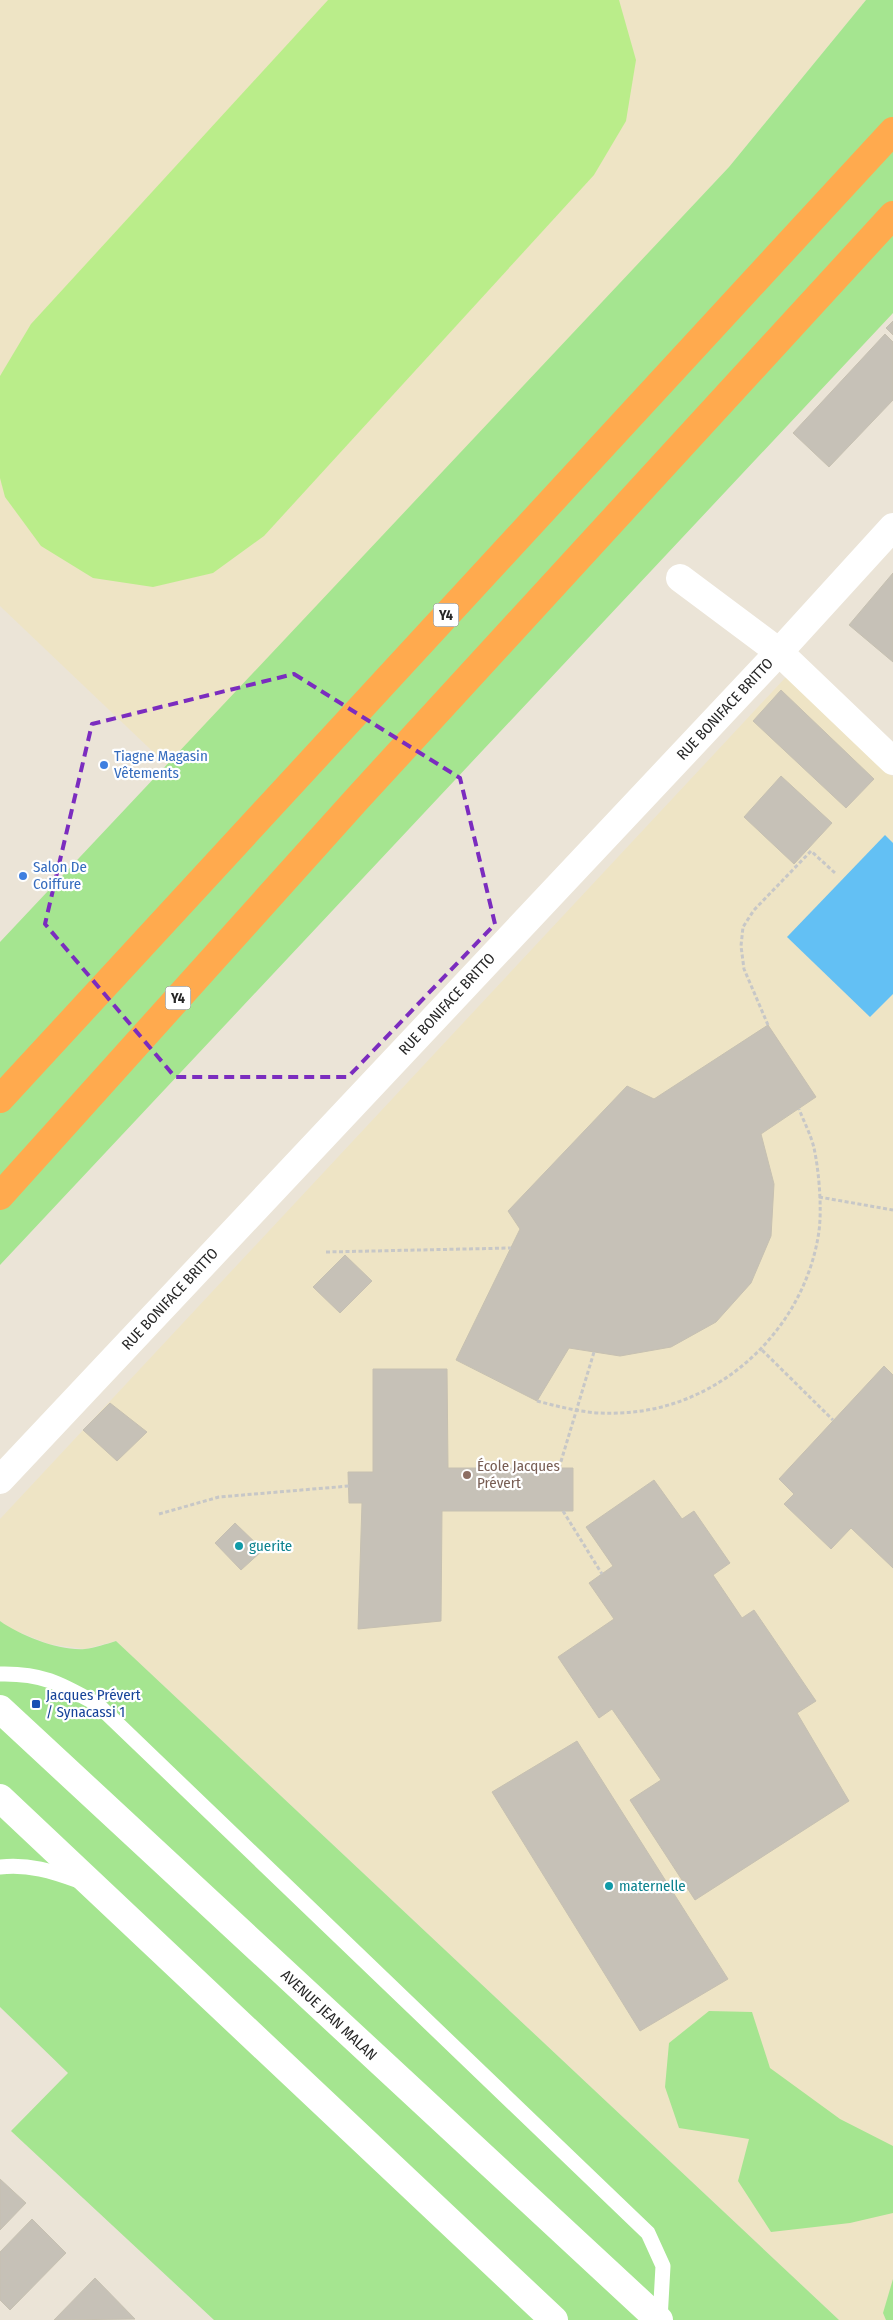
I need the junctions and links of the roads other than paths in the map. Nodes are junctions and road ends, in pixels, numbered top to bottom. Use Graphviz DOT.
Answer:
graph roads {
  1 [pos="893,131"];
  2 [pos="893,215"];
  3 [pos="893,527"];
  4 [pos="680,578"];
  5 [pos="779,652"];
  6 [pos="893,761"];
  7 [pos="0,1099"];
  8 [pos="0,1196"];
  9 [pos="0,1480"];
  10 [pos="0,1674"];
  11 [pos="0,1709"];
  12 [pos="0,1798"];
  13 [pos="0,1868"];
  14 [pos="93,1886"];
  15 [pos="554,2320"];
  16 [pos="659,2320"];
  1 -- 7 [label="highway, Y4"];
  2 -- 8 [label="highway, Y4"];
  3 -- 5 [label="main road, RUE BONIFACE BRITTO"];
  4 -- 5 [label="main road"];
  5 -- 6 [label="main road"];
  5 -- 9 [label="main road, RUE BONIFACE BRITTO"];
  10 -- 16 [label="lane"];
  11 -- 16 [label="main road, AVENUE JEAN MALAN"];
  12 -- 14 [label="main road"];
  13 -- 14 [label="lane"];
  14 -- 15 [label="main road"];
}
